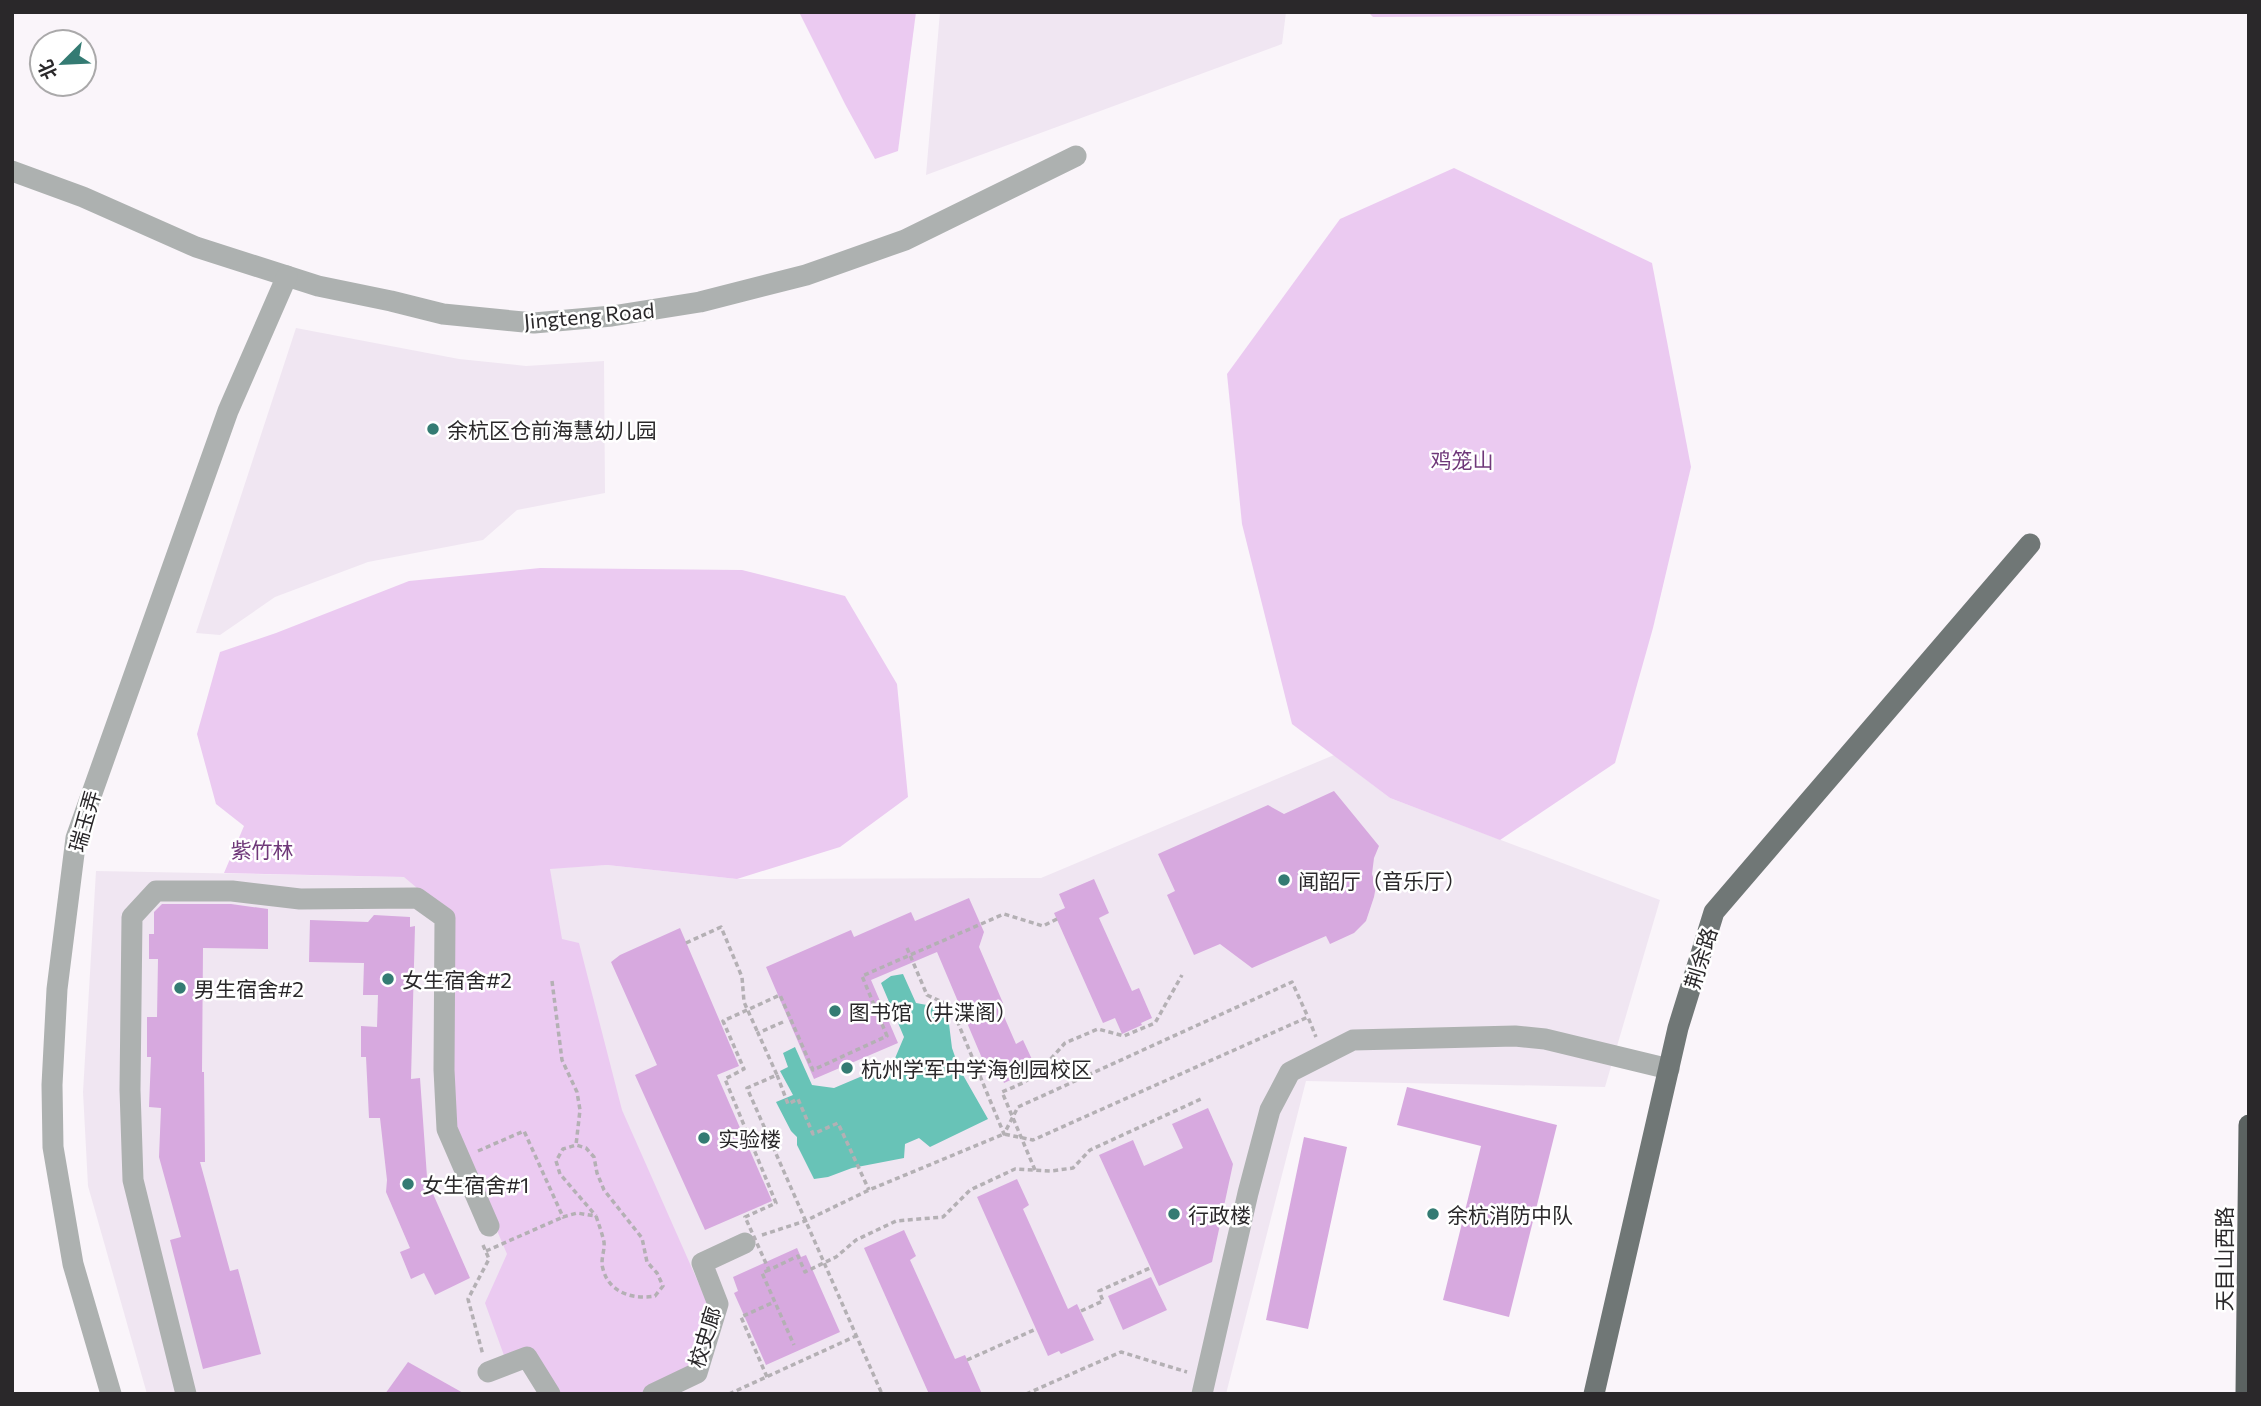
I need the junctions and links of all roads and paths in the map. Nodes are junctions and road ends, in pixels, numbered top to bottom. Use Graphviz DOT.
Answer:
graph roads {
  1 [pos="1076,156"];
  2 [pos="12,171"];
  3 [pos="287,276"];
  4 [pos="2030,544"];
  5 [pos="1057,919"];
  6 [pos="686,943"];
  7 [pos="907,948"];
  8 [pos="1182,975"];
  9 [pos="552,981"];
  10 [pos="1308,1017"];
  11 [pos="783,1022"];
  12 [pos="758,1033"];
  13 [pos="1324,1055"];
  14 [pos="1669,1069"];
  15 [pos="777,1075"];
  16 [pos="1201,1100"];
  17 [pos="2249,1125"];
  18 [pos="1004,1134"];
  19 [pos="576,1145"];
  20 [pos="460,1159"];
  21 [pos="1035,1170"];
  22 [pos="869,1190"];
  23 [pos="596,1216"];
  24 [pos="563,1217"];
  25 [pos="805,1221"];
  26 [pos="489,1226"];
  27 [pos="745,1243"];
  28 [pos="485,1251"];
  29 [pos="1150,1268"];
  30 [pos="769,1270"];
  31 [pos="774,1302"];
  32 [pos="1081,1311"];
  33 [pos="1036,1329"];
  34 [pos="856,1336"];
  35 [pos="794,1345"];
  36 [pos="967,1360"];
  37 [pos="488,1371"];
  38 [pos="767,1377"];
  39 [pos="1204,1386"];
  40 [pos="111,1394"];
  41 [pos="186,1394"];
  42 [pos="550,1394"];
  43 [pos="653,1394"];
  44 [pos="729,1394"];
  45 [pos="882,1394"];
  46 [pos="1026,1394"];
  47 [pos="1594,1394"];
  48 [pos="2246,1394"];
  1 -- 3 [label="street, Jingteng Road"];
  2 -- 3 [label="street, Jingteng Road"];
  3 -- 40 [label="street, 瑞玉弄"];
  4 -- 14 [label="main road, 荆余路"];
  5 -- 30 [label="path, bridge"];
  6 -- 12 [label="path"];
  7 -- 18 [label="path"];
  8 -- 21 [label="path, bridge"];
  9 -- 19 [label="path"];
  10 -- 13 [label="path"];
  10 -- 18 [label="path"];
  10 -- 18 [label="path"];
  11 -- 12 [label="path"];
  12 -- 15 [label="path"];
  13 -- 14 [label="street"];
  13 -- 39 [label="street"];
  14 -- 47 [label="main road, 荆余路"];
  15 -- 22 [label="path"];
  15 -- 25 [label="path"];
  16 -- 21 [label="path, bridge"];
  17 -- 48 [label="highway, 天目山西路"];
  18 -- 22 [label="path"];
  19 -- 23 [label="path"];
  19 -- 23 [label="path"];
  20 -- 24 [label="path"];
  20 -- 26 [label="street"];
  20 -- 41 [label="street"];
  21 -- 30 [label="path, bridge"];
  22 -- 25 [label="path"];
  23 -- 24 [label="path"];
  24 -- 28 [label="path"];
  25 -- 27 [label="path"];
  25 -- 34 [label="path"];
  26 -- 28 [label="path"];
  27 -- 43 [label="street, 校史廊"];
  28 -- 37 [label="path"];
  29 -- 32 [label="path"];
  30 -- 31 [label="path"];
  31 -- 35 [label="path"];
  31 -- 38 [label="path"];
  33 -- 36 [label="path"];
  34 -- 38 [label="path"];
  34 -- 45 [label="path"];
  37 -- 42 [label="street"];
  38 -- 44 [label="path"];
  39 -- 46 [label="path"];
}
